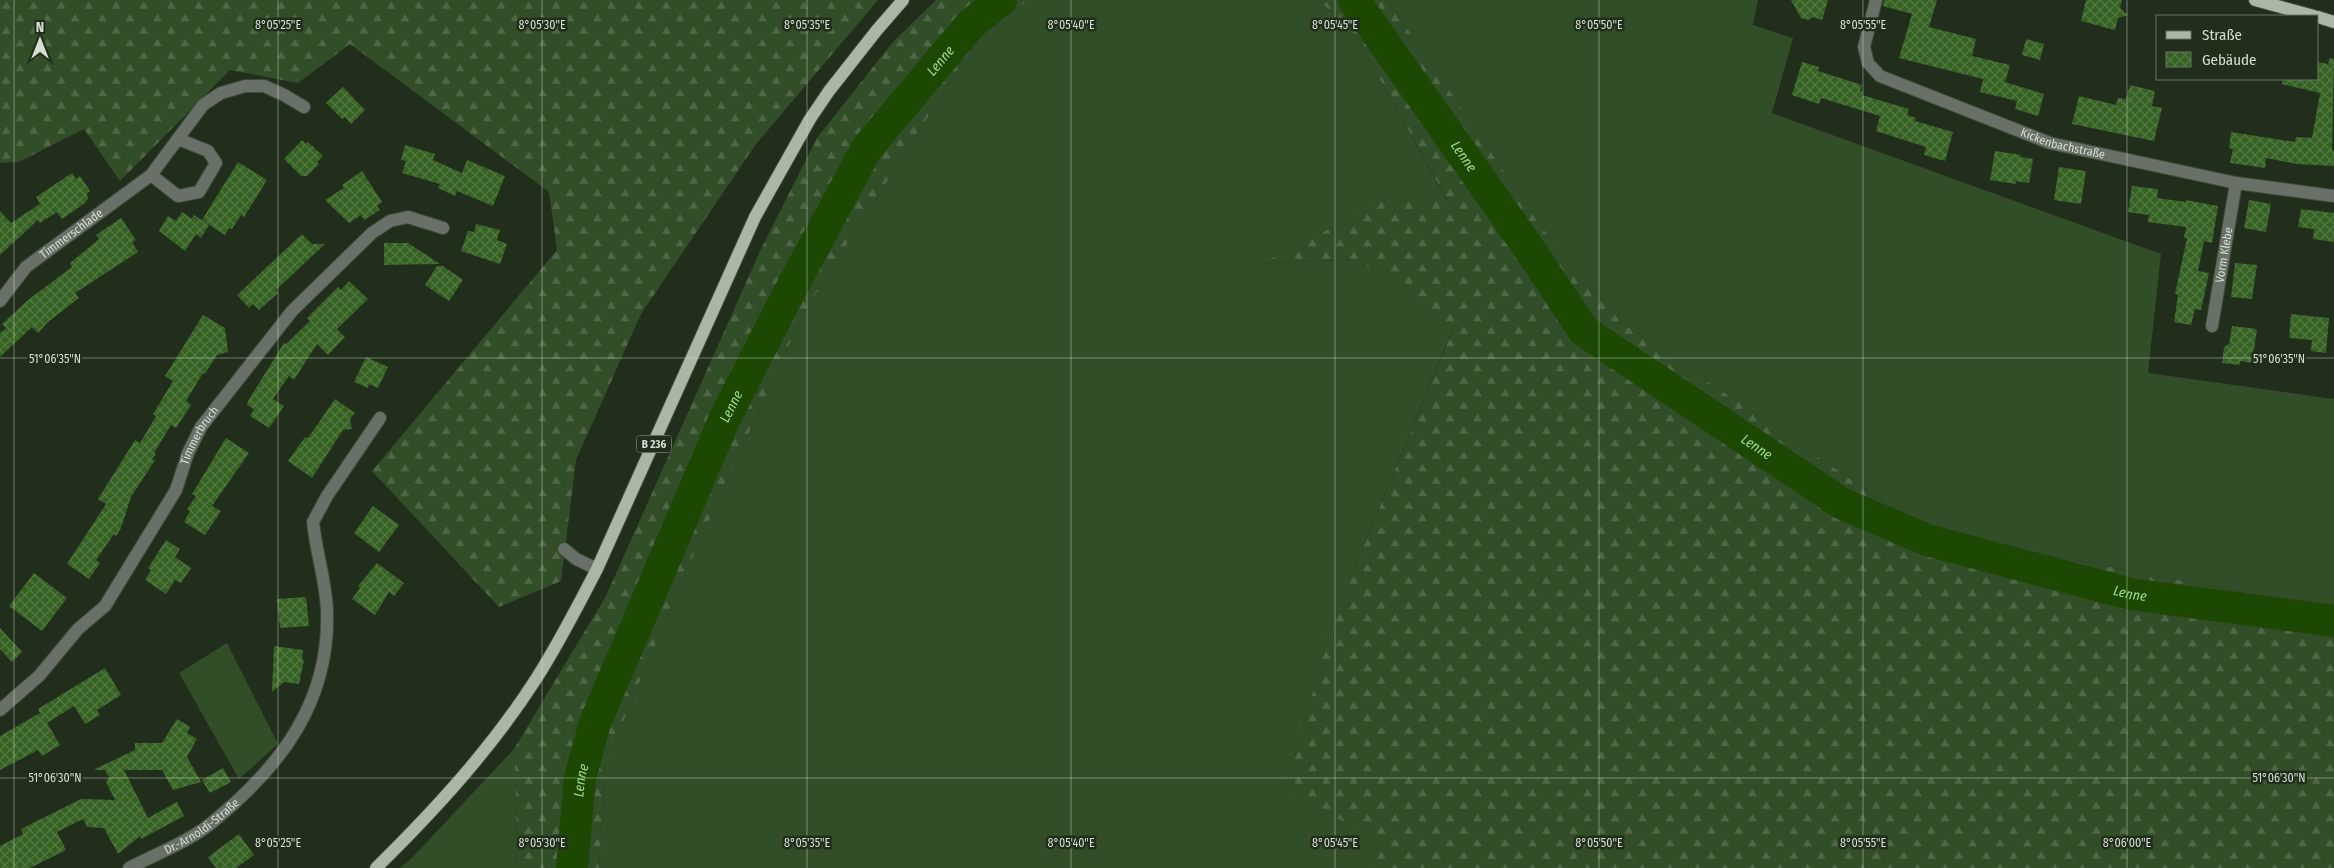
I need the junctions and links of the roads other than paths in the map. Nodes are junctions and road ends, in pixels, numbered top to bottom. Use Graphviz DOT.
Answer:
graph roads {
  1 [pos="903,0"];
  2 [pos="1876,0"];
  3 [pos="2254,0"];
  4 [pos="2310,15"];
  5 [pos="2319,17"];
  6 [pos="2334,22"];
  7 [pos="304,107"];
  8 [pos="178,139"];
  9 [pos="151,175"];
  10 [pos="2236,183"];
  11 [pos="2334,196"];
  12 [pos="443,228"];
  13 [pos="0,301"];
  14 [pos="2212,326"];
  15 [pos="380,418"];
  16 [pos="564,549"];
  17 [pos="598,569"];
  18 [pos="0,710"];
  19 [pos="130,868"];
  20 [pos="376,868"];
  1 -- 17 [label="main road, B 236"];
  2 -- 10 [label="street, Kickenbachstraße"];
  3 -- 4 [label="main road"];
  5 -- 6 [label="main road"];
  7 -- 8 [label="street, Timmerschlade"];
  8 -- 9 [label="street, Timmerschlade"];
  8 -- 9 [label="street"];
  9 -- 13 [label="street, Timmerschlade"];
  10 -- 11 [label="street, Kickenbachstraße"];
  10 -- 14 [label="street, Vorm Klebe"];
  12 -- 18 [label="street, Timmerbruch"];
  15 -- 19 [label="street, Dr.-Arnoldi-Straße"];
  16 -- 17 [label="street"];
  17 -- 20 [label="main road, B 236"];
}
